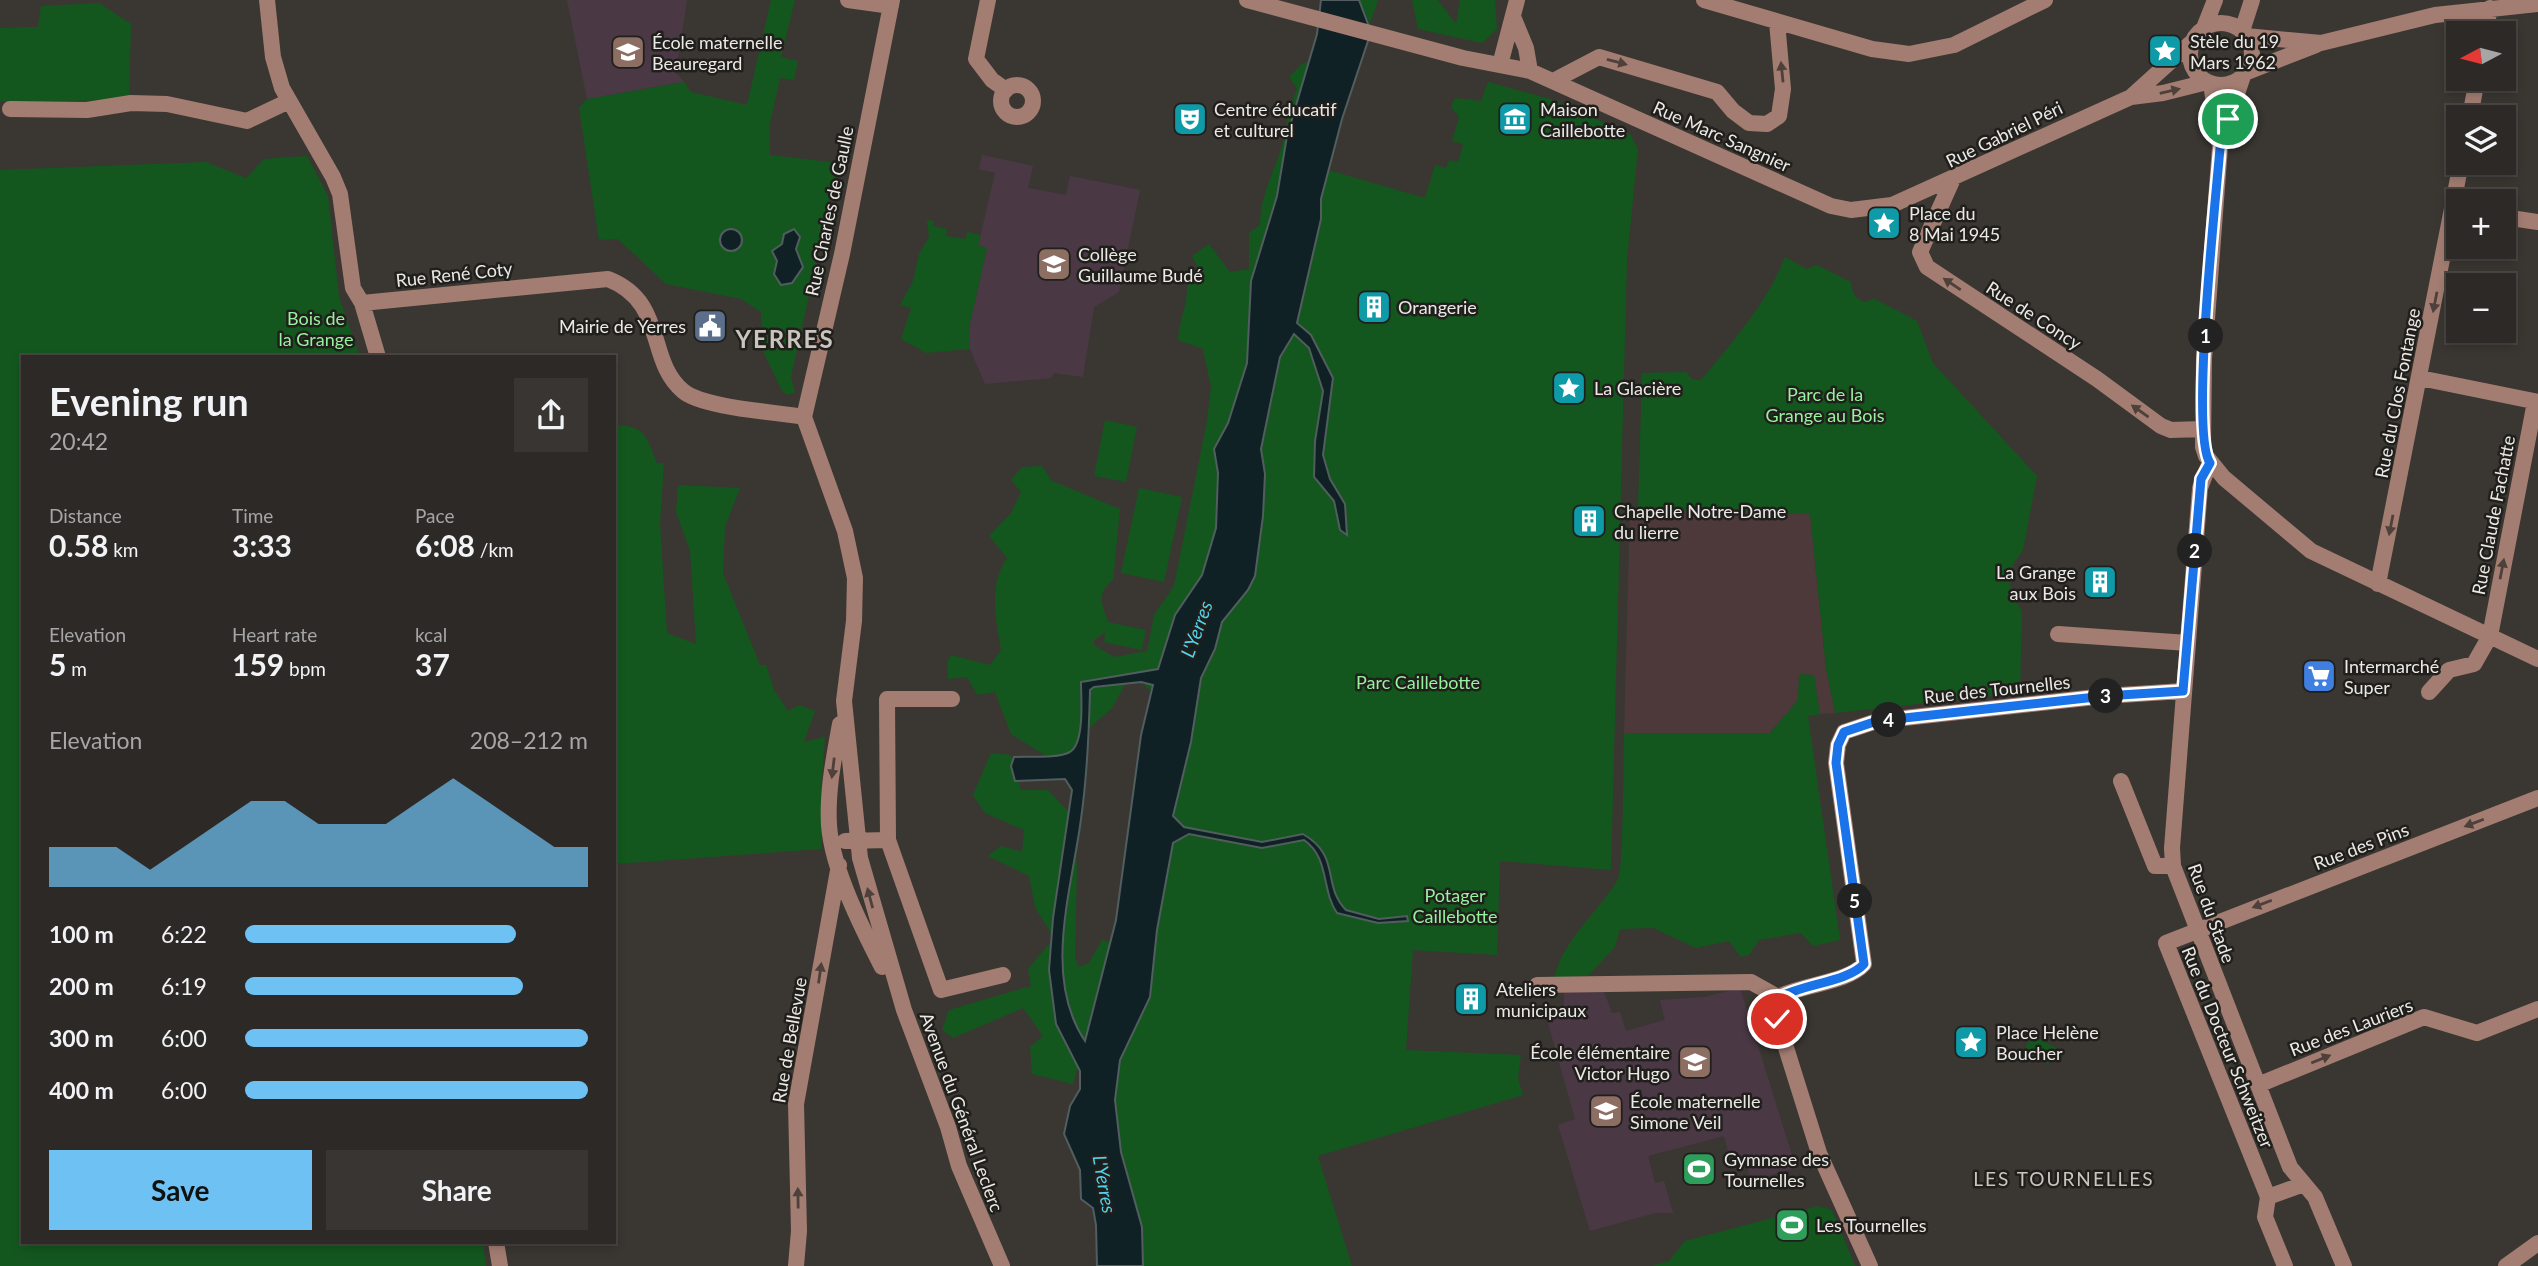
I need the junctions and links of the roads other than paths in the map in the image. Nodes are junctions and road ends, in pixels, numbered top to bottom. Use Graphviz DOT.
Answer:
graph roads {
  1 [pos="267,0"];
  2 [pos="848,0"];
  3 [pos="989,0"];
  4 [pos="1247,0"];
  5 [pos="1517,0"];
  6 [pos="1704,0"];
  7 [pos="2045,0"];
  8 [pos="2215,0"];
  9 [pos="2252,0"];
  10 [pos="892,3"];
  11 [pos="2538,4"];
  12 [pos="2490,8"];
  13 [pos="1514,19"];
  14 [pos="2487,21"];
  15 [pos="1777,22"];
  16 [pos="2244,34"];
  17 [pos="2199,35"];
  18 [pos="2321,43"];
  19 [pos="1500,65"];
  20 [pos="1530,71"];
  21 [pos="2245,74"];
  22 [pos="1555,80"];
  23 [pos="2209,83"];
  24 [pos="1006,90"];
  25 [pos="2131,97"];
  26 [pos="289,101"];
  27 [pos="10,109"];
  28 [pos="2220,148"];
  29 [pos="1952,181"];
  30 [pos="1892,205"];
  31 [pos="2516,219"];
  32 [pos="2538,222"];
  33 [pos="2446,257"];
  34 [pos="362,303"];
  35 [pos="377,355"];
  36 [pos="2420,378"];
  37 [pos="2536,402"];
  38 [pos="804,417"];
  39 [pos="2203,429"];
  40 [pos="2210,463"];
  41 [pos="2378,584"];
  42 [pos="2058,634"];
  43 [pos="2490,636"];
  44 [pos="2188,643"];
  45 [pos="2538,659"];
  46 [pos="2183,691"];
  47 [pos="2429,692"];
  48 [pos="952,699"];
  49 [pos="844,701"];
  50 [pos="2121,781"];
  51 [pos="2538,798"];
  52 [pos="856,840"];
  53 [pos="888,840"];
  54 [pos="832,843"];
  55 [pos="860,858"];
  56 [pos="839,865"];
  57 [pos="2173,866"];
  58 [pos="2197,929"];
  59 [pos="1003,975"];
  60 [pos="1537,985"];
  61 [pos="1778,998"];
  62 [pos="2538,1009"];
  63 [pos="904,1010"];
  64 [pos="2258,1085"];
  65 [pos="2304,1184"];
  66 [pos="2268,1197"];
  67 [pos="2538,1243"];
  68 [pos="496,1244"];
  69 [pos="500,1266"];
  70 [pos="796,1266"];
  71 [pos="1002,1266"];
  72 [pos="1870,1266"];
  73 [pos="2285,1266"];
  74 [pos="2344,1266"];
  75 [pos="2505,1266"];
  1 -- 26 [label="street"];
  2 -- 10 [label="street"];
  3 -- 24 [label="street"];
  4 -- 19 [label="street, Rue Marc Sangnier"];
  5 -- 13 [label="street"];
  6 -- 15 [label="street"];
  7 -- 15 [label="street"];
  8 -- 17 [label="street"];
  9 -- 16 [label="street"];
  10 -- 38 [label="street, Rue Charles de Gaulle"];
  11 -- 12 [label="street"];
  12 -- 14 [label="street"];
  12 -- 18 [label="street"];
  13 -- 19 [label="street"];
  13 -- 20 [label="street"];
  22 -- 15 [label="street, one-way"];
  16 -- 17 [label="street"];
  16 -- 18 [label="street"];
  16 -- 21 [label="street"];
  17 -- 23 [label="street"];
  17 -- 25 [label="street, Rue Gabriel Péri"];
  18 -- 21 [label="street"];
  19 -- 20 [label="street, Rue Marc Sangnier"];
  20 -- 22 [label="street, Rue Marc Sangnier"];
  21 -- 23 [label="street"];
  21 -- 28 [label="street"];
  22 -- 30 [label="street, Rue Marc Sangnier"];
  25 -- 23 [label="street, Rue Gabriel Péri, one-way"];
  23 -- 28 [label="street"];
  25 -- 29 [label="street, Rue Gabriel Péri"];
  26 -- 27 [label="street"];
  26 -- 34 [label="street"];
  28 -- 39 [label="street"];
  29 -- 30 [label="street, Rue Gabriel Péri"];
  39 -- 29 [label="street, Rue de Concy, one-way"];
  31 -- 32 [label="street"];
  33 -- 36 [label="street, Rue du Clos Fontange, one-way"];
  34 -- 35 [label="street"];
  34 -- 38 [label="street, Rue René Coty"];
  36 -- 37 [label="street"];
  36 -- 41 [label="street, Rue du Clos Fontange, one-way"];
  43 -- 37 [label="street, Rue Claude Fachatte, one-way"];
  38 -- 49 [label="street"];
  39 -- 40 [label="street"];
  40 -- 41 [label="street"];
  40 -- 44 [label="street, Rue du Stade"];
  41 -- 43 [label="street"];
  42 -- 44 [label="street"];
  43 -- 45 [label="street"];
  43 -- 47 [label="street"];
  44 -- 46 [label="street, Rue du Stade"];
  46 -- 57 [label="street, Rue du Stade"];
  46 -- 61 [label="street, Rue des Tournelles"];
  48 -- 53 [label="street"];
  49 -- 52 [label="street"];
  49 -- 54 [label="street, Avenue du Général Leclerc, one-way"];
  50 -- 57 [label="street"];
  51 -- 58 [label="street, Rue des Pins, one-way"];
  52 -- 53 [label="street"];
  52 -- 54 [label="street"];
  52 -- 55 [label="street, Avenue du Général Leclerc"];
  53 -- 59 [label="street"];
  54 -- 56 [label="street, Avenue du Général Leclerc"];
  55 -- 56 [label="street"];
  63 -- 55 [label="street, Avenue du Général Leclerc, one-way"];
  56 -- 63 [label="street, Avenue du Général Leclerc"];
  70 -- 56 [label="street, Rue de Bellevue, one-way"];
  57 -- 58 [label="street, Rue du Stade"];
  58 -- 64 [label="street, Rue du Stade"];
  58 -- 66 [label="street, Rue du Docteur Schweitzer"];
  60 -- 61 [label="street"];
  61 -- 72 [label="street"];
  64 -- 62 [label="street, Rue des Lauriers, one-way"];
  63 -- 71 [label="street, Avenue du Général Leclerc"];
  64 -- 65 [label="street, Rue du Stade"];
  65 -- 66 [label="street"];
  65 -- 74 [label="street, Rue du Stade"];
  66 -- 73 [label="street, Rue du Docteur Schweitzer"];
  67 -- 75 [label="street"];
  68 -- 69 [label="street"];
}
